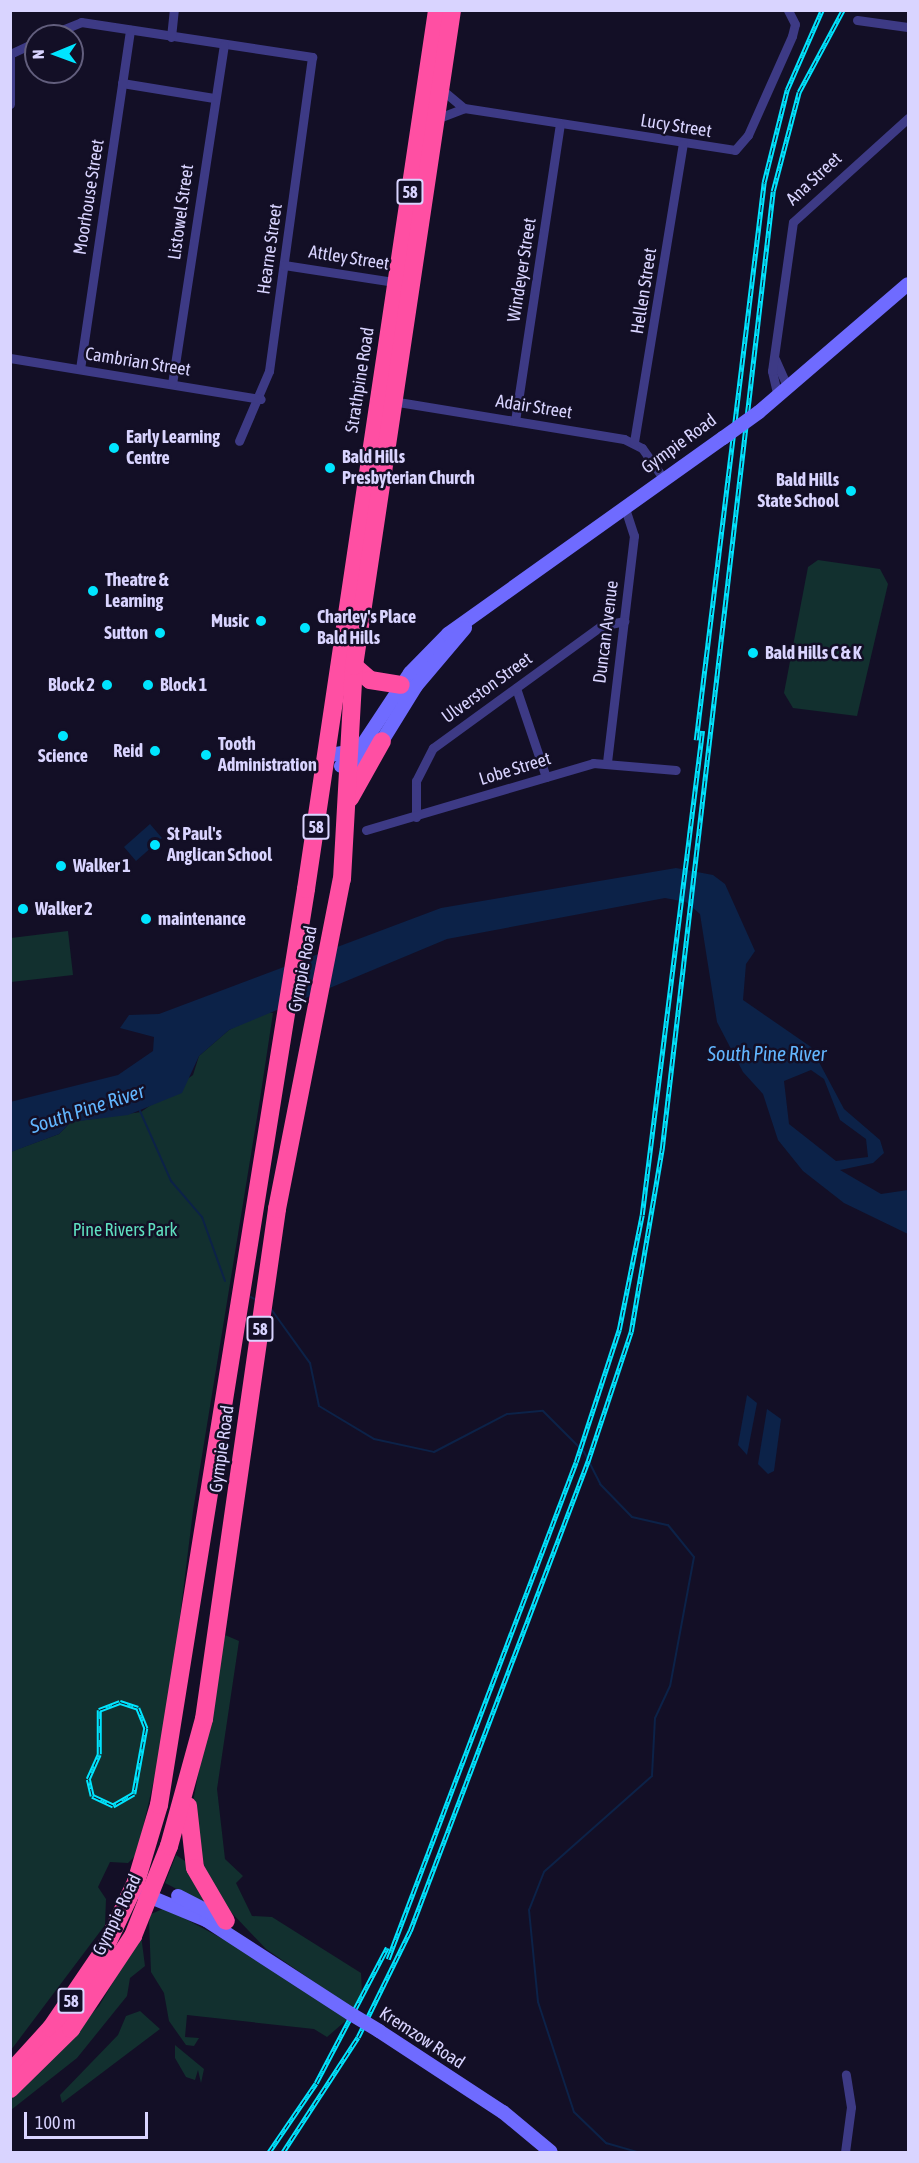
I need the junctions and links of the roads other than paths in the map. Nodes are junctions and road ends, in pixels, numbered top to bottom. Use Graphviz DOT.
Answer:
graph roads {
  1 [pos="174,10"];
  2 [pos="437,10"];
  3 [pos="452,10"];
  4 [pos="790,13"];
  5 [pos="857,20"];
  6 [pos="76,24"];
  7 [pos="909,27"];
  8 [pos="130,30"];
  9 [pos="171,37"];
  10 [pos="224,45"];
  11 [pos="24,48"];
  12 [pos="10,55"];
  13 [pos="122,83"];
  14 [pos="439,86"];
  15 [pos="214,98"];
  16 [pos="10,104"];
  17 [pos="464,108"];
  18 [pos="909,118"];
  19 [pos="435,120"];
  20 [pos="560,124"];
  21 [pos="683,144"];
  22 [pos="284,265"];
  23 [pos="403,283"];
  24 [pos="909,284"];
  25 [pos="10,358"];
  26 [pos="80,369"];
  27 [pos="172,384"];
  28 [pos="783,393"];
  29 [pos="261,399"];
  30 [pos="386,400"];
  31 [pos="515,421"];
  32 [pos="239,441"];
  33 [pos="634,442"];
  34 [pos="664,480"];
  35 [pos="626,508"];
  36 [pos="624,621"];
  37 [pos="466,626"];
  38 [pos="354,666"];
  39 [pos="401,685"];
  40 [pos="516,688"];
  41 [pos="382,741"];
  42 [pos="325,760"];
  43 [pos="348,761"];
  44 [pos="607,762"];
  45 [pos="676,770"];
  46 [pos="546,777"];
  47 [pos="348,803"];
  48 [pos="416,817"];
  49 [pos="366,830"];
  50 [pos="186,1785"];
  51 [pos="134,1887"];
  52 [pos="153,1892"];
  53 [pos="226,1921"];
  54 [pos="270,1958"];
  55 [pos="10,2073"];
  56 [pos="846,2074"];
  57 [pos="10,2089"];
  58 [pos="551,2152"];
  59 [pos="845,2152"];
  1 -- 9 [label="street"];
  2 -- 23 [label="highway, Strathpine Road / 58"];
  3 -- 14 [label="highway, Strathpine Road / 58"];
  4 -- 21 [label="street, Lucy Street"];
  5 -- 7 [label="street"];
  6 -- 8 [label="street"];
  8 -- 9 [label="street"];
  8 -- 13 [label="street, Moorhouse Street"];
  9 -- 10 [label="street"];
  10 -- 15 [label="street, Listowel Street"];
  10 -- 22 [label="street, Hearne Street"];
  11 -- 12 [label="street"];
  12 -- 16 [label="street"];
  13 -- 15 [label="street"];
  13 -- 26 [label="street, Moorhouse Street"];
  14 -- 17 [label="street"];
  14 -- 19 [label="highway, Strathpine Road / 58"];
  15 -- 27 [label="street, Listowel Street"];
  17 -- 19 [label="street"];
  17 -- 20 [label="street, Lucy Street"];
  18 -- 28 [label="street, Ana Street"];
  19 -- 23 [label="highway, Strathpine Road / 58"];
  20 -- 21 [label="street, Lucy Street"];
  20 -- 31 [label="street, Windeyer Street"];
  21 -- 33 [label="street, Hellen Street"];
  22 -- 23 [label="street, Attley Street"];
  22 -- 29 [label="street, Hearne Street"];
  23 -- 30 [label="highway, Strathpine Road / 58"];
  24 -- 28 [label="main road, Gympie Road"];
  25 -- 26 [label="street, Cambrian Street"];
  26 -- 27 [label="street, Cambrian Street"];
  27 -- 29 [label="street, Cambrian Street"];
  28 -- 34 [label="main road, Gympie Road, bridge"];
  29 -- 32 [label="street, Hearne Street"];
  30 -- 31 [label="street, Adair Street"];
  30 -- 38 [label="highway, Strathpine Road / 58"];
  30 -- 42 [label="highway, Strathpine Road / 58"];
  31 -- 33 [label="street, Adair Street"];
  33 -- 34 [label="street"];
  34 -- 35 [label="main road, Gympie Road"];
  35 -- 36 [label="street, Duncan Avenue"];
  35 -- 37 [label="main road, Gympie Road"];
  36 -- 40 [label="street, Ulverston Street"];
  36 -- 44 [label="street, Duncan Avenue"];
  37 -- 39 [label="main road, Gympie Road"];
  37 -- 41 [label="main road, Gympie Road"];
  38 -- 39 [label="highway"];
  38 -- 43 [label="highway, Strathpine Road / 58"];
  39 -- 43 [label="main road, Gympie Road"];
  40 -- 46 [label="street"];
  40 -- 48 [label="street, Ulverston Street"];
  41 -- 43 [label="main road, Gympie Road"];
  41 -- 47 [label="highway"];
  42 -- 43 [label="main road"];
  42 -- 51 [label="highway, Gympie Road / 58"];
  43 -- 47 [label="highway, Gympie Road / 58"];
  44 -- 45 [label="street, Lobe Street"];
  44 -- 46 [label="street, Lobe Street"];
  46 -- 48 [label="street, Lobe Street"];
  47 -- 50 [label="highway, Gympie Road / 58"];
  48 -- 49 [label="street, Lobe Street"];
  50 -- 52 [label="highway, Gympie Road / 58"];
  50 -- 53 [label="highway"];
  51 -- 52 [label="main road, Kremzow Road"];
  51 -- 55 [label="highway, Gympie Road / 58"];
  52 -- 53 [label="main road, Kremzow Road"];
  52 -- 54 [label="main road, Kremzow Road"];
  52 -- 57 [label="highway, Gympie Road / 58"];
  53 -- 54 [label="main road, Kremzow Road"];
  54 -- 58 [label="main road, Kremzow Road, bridge"];
  56 -- 59 [label="street"];
}
